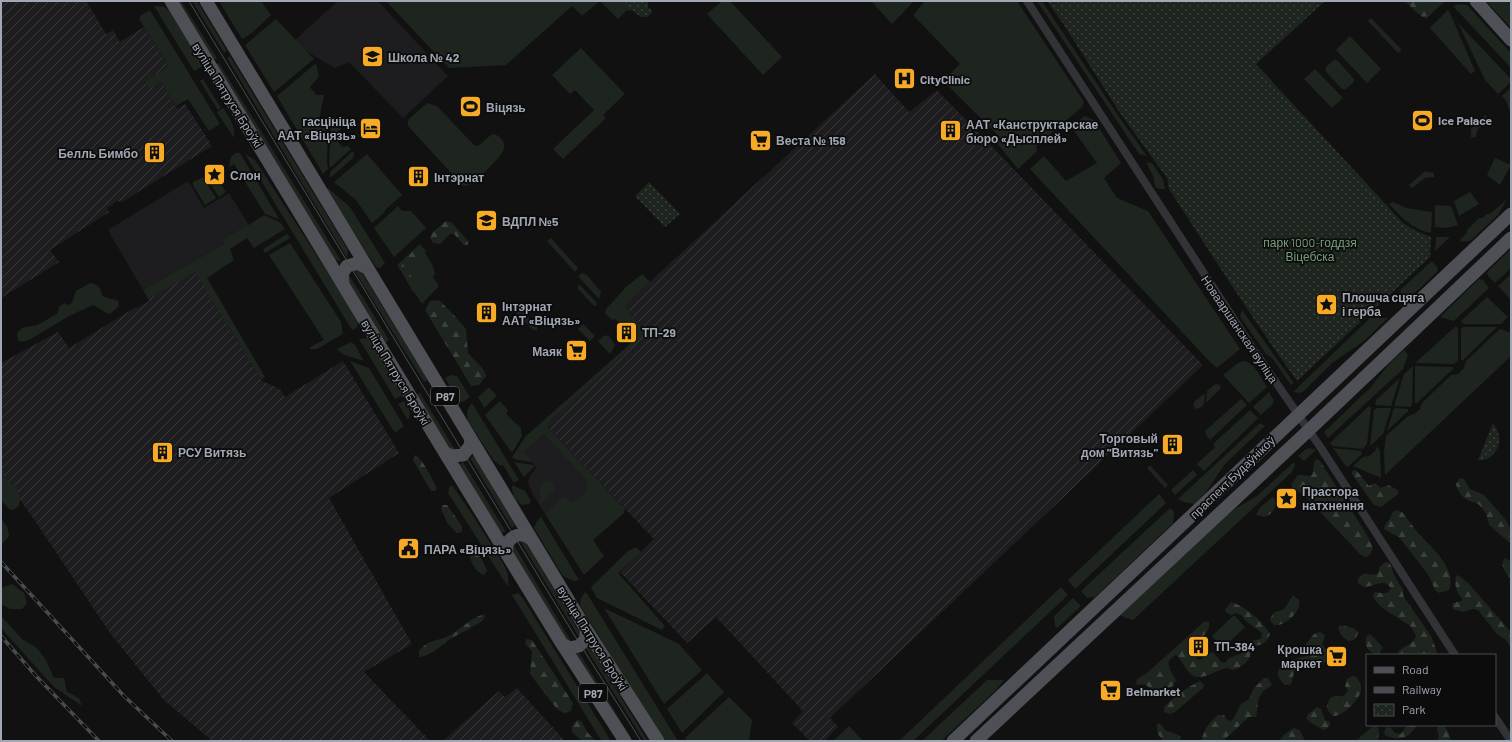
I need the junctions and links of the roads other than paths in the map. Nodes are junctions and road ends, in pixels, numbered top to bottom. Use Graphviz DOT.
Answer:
graph roads {
  1 [pos="171,1"];
  2 [pos="206,1"];
  3 [pos="1026,1"];
  4 [pos="1476,1"];
  5 [pos="1511,40"];
  6 [pos="1511,214"];
  7 [pos="1511,238"];
  8 [pos="354,245"];
  9 [pos="329,261"];
  10 [pos="368,268"];
  11 [pos="343,284"];
  12 [pos="1298,415"];
  13 [pos="1309,430"];
  14 [pos="471,439"];
  15 [pos="446,453"];
  16 [pos="1194,525"];
  17 [pos="531,538"];
  18 [pos="507,553"];
  19 [pos="1090,612"];
  20 [pos="1101,623"];
  21 [pos="586,629"];
  22 [pos="562,644"];
  23 [pos="1455,654"];
  24 [pos="1029,670"];
  25 [pos="1039,682"];
  26 [pos="1496,718"];
  27 [pos="625,741"];
  28 [pos="658,741"];
  29 [pos="953,741"];
  30 [pos="976,741"];
  31 [pos="1511,741"];
  1 -- 9 [label="main road, вуліца Пятруся Броўкі / Р87"];
  2 -- 8 [label="main road, вуліца Пятруся Броўкі / Р87"];
  3 -- 12 [label="street, Новааршанская вуліца"];
  4 -- 5 [label="main road"];
  6 -- 12 [label="main road, праспект Будаўнікоў"];
  7 -- 13 [label="main road, праспект Будаўнікоў"];
  8 -- 9 [label="main road"];
  8 -- 10 [label="main road, вуліца Пятруся Броўкі / Р87"];
  9 -- 11 [label="main road, вуліца Пятруся Броўкі / Р87"];
  10 -- 11 [label="main road"];
  10 -- 14 [label="main road, вуліца Пятруся Броўкі / Р87"];
  11 -- 15 [label="main road, вуліца Пятруся Броўкі / Р87"];
  12 -- 13 [label="street, Новааршанская вуліца"];
  12 -- 16 [label="main road, праспект Будаўнікоў"];
  13 -- 16 [label="main road, праспект Будаўнікоў"];
  13 -- 23 [label="street, Новааршанская вуліца"];
  14 -- 15 [label="main road"];
  14 -- 17 [label="main road, вуліца Пятруся Броўкі / Р87"];
  15 -- 18 [label="main road, вуліца Пятруся Броўкі / Р87"];
  16 -- 19 [label="main road, праспект Будаўнікоў"];
  16 -- 20 [label="main road, праспект Будаўнікоў"];
  17 -- 18 [label="main road"];
  17 -- 21 [label="main road, вуліца Пятруся Броўкі / Р87"];
  18 -- 22 [label="main road, вуліца Пятруся Броўкі / Р87"];
  19 -- 20 [label="street"];
  19 -- 24 [label="main road, праспект Будаўнікоў"];
  20 -- 25 [label="main road, праспект Будаўнікоў"];
  21 -- 22 [label="main road"];
  21 -- 28 [label="main road, вуліца Пятруся Броўкі / Р87"];
  22 -- 27 [label="main road, вуліца Пятруся Броўкі / Р87"];
  24 -- 25 [label="street"];
  24 -- 29 [label="main road, праспект Будаўнікоў"];
  25 -- 30 [label="main road, праспект Будаўнікоў"];
  26 -- 31 [label="street"];
}
